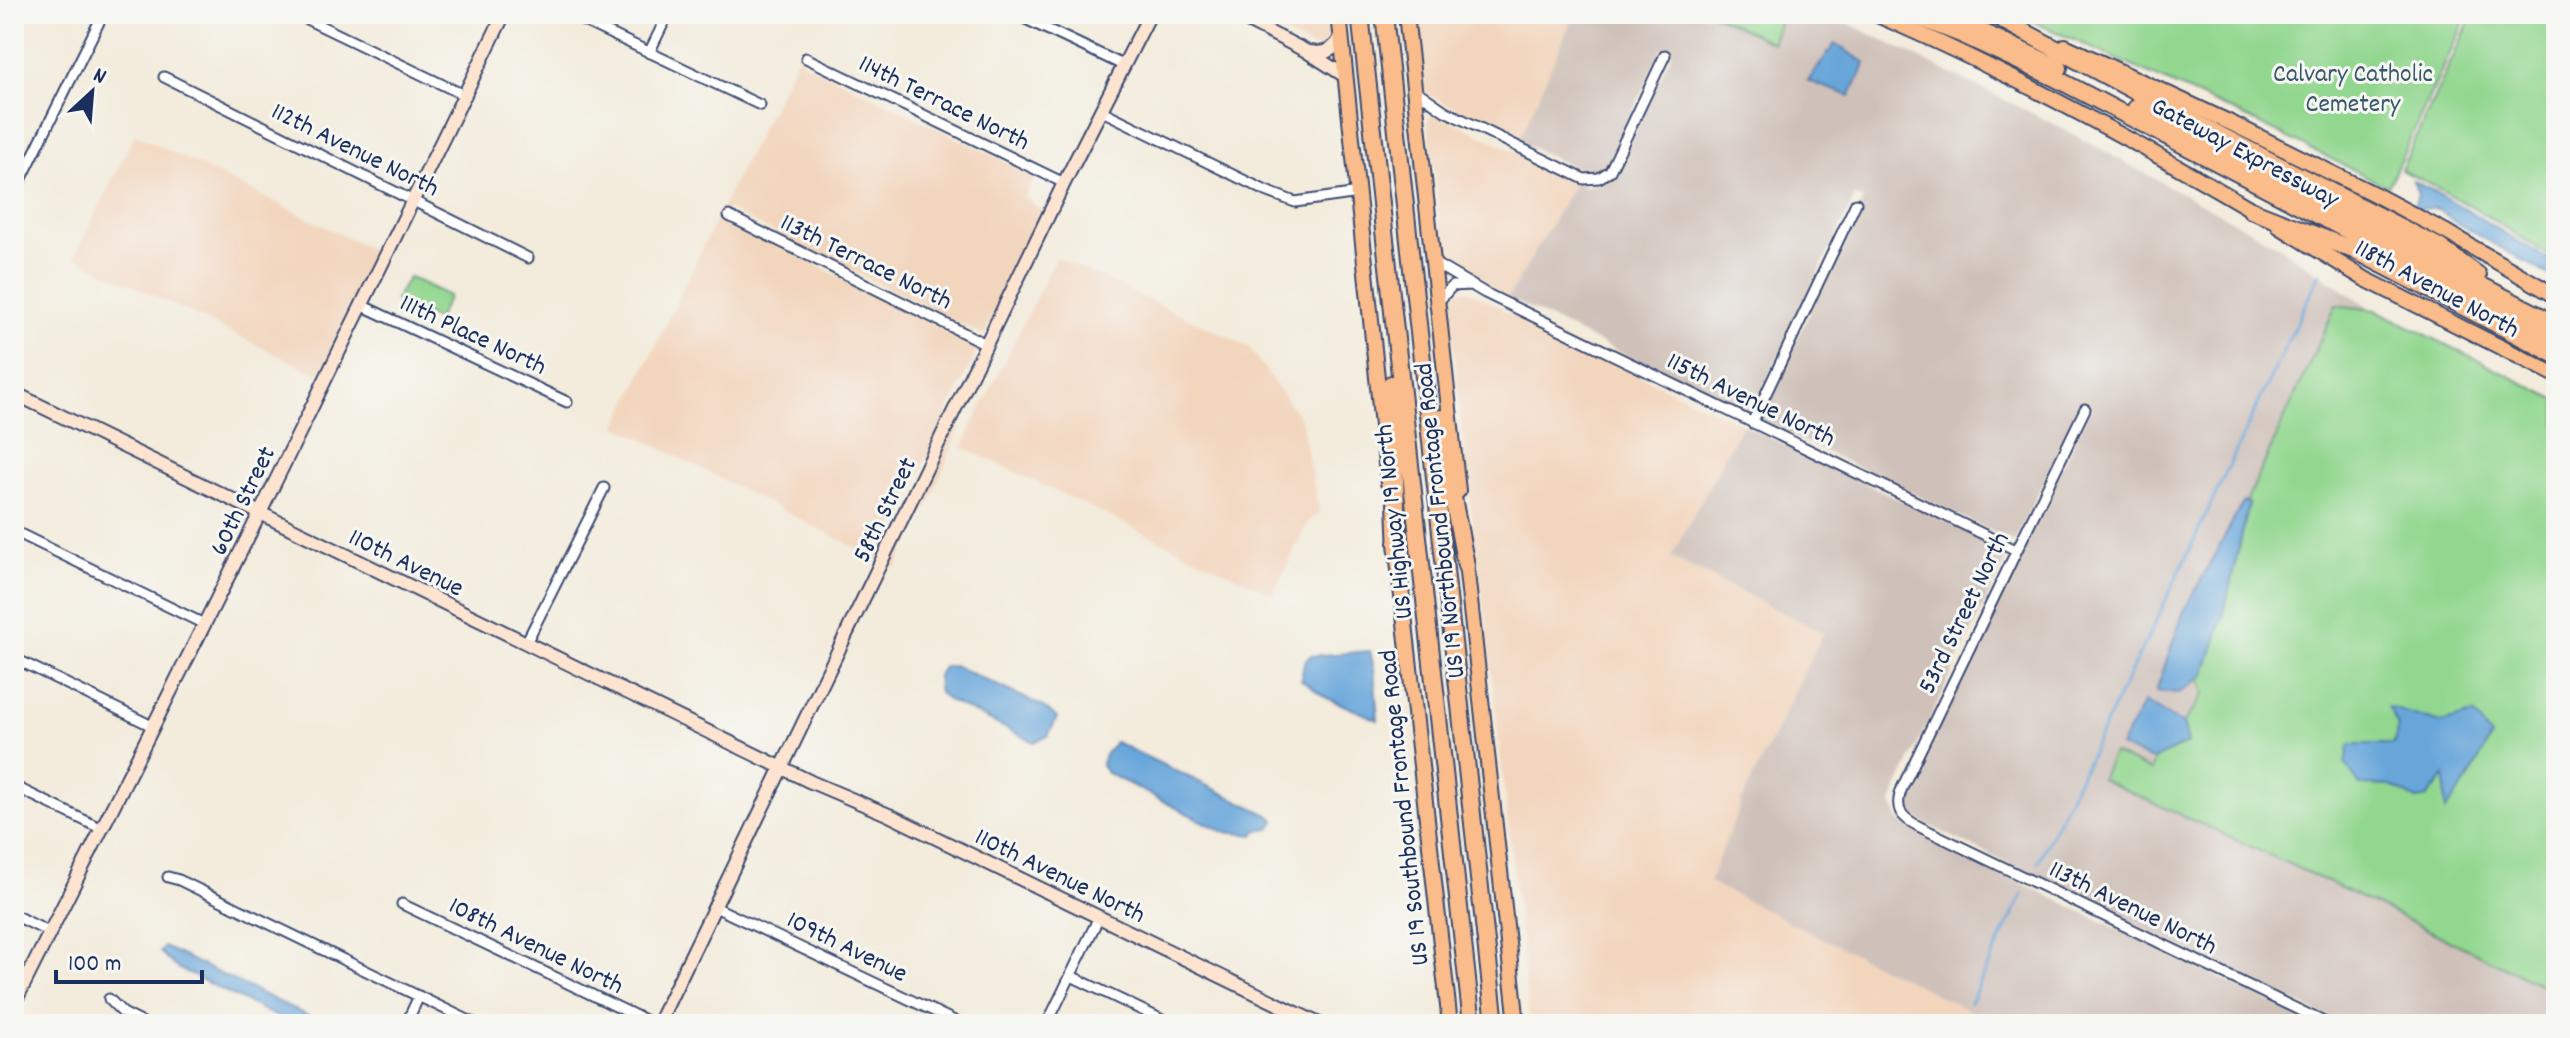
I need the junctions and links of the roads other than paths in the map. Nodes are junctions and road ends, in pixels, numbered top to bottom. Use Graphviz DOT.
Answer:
graph roads {
  1 [pos="103,14"];
  2 [pos="296,14"];
  3 [pos="504,14"];
  4 [pos="569,14"];
  5 [pos="668,14"];
  6 [pos="1015,14"];
  7 [pos="1150,14"];
  8 [pos="1234,14"];
  9 [pos="1339,14"];
  10 [pos="1360,14"];
  11 [pos="1384,14"];
  12 [pos="1406,14"];
  13 [pos="1875,14"];
  14 [pos="1910,14"];
  15 [pos="1944,14"];
  16 [pos="1988,14"];
  17 [pos="2006,22"];
  18 [pos="1341,37"];
  19 [pos="1306,51"];
  20 [pos="649,53"];
  21 [pos="1665,55"];
  22 [pos="806,58"];
  23 [pos="1125,66"];
  24 [pos="1345,76"];
  25 [pos="164,77"];
  26 [pos="1414,90"];
  27 [pos="466,96"];
  28 [pos="760,105"];
  29 [pos="1100,110"];
  30 [pos="1445,111"];
  31 [pos="1417,125"];
  32 [pos="2214,154"];
  33 [pos="1064,183"];
  34 [pos="1359,193"];
  35 [pos="14,194"];
  36 [pos="413,201"];
  37 [pos="1856,203"];
  38 [pos="2251,210"];
  39 [pos="729,216"];
  40 [pos="528,258"];
  41 [pos="1434,263"];
  42 [pos="1389,279"];
  43 [pos="1470,285"];
  44 [pos="2556,296"];
  45 [pos="1439,301"];
  46 [pos="361,305"];
  47 [pos="2518,305"];
  48 [pos="2556,324"];
  49 [pos="1419,333"];
  50 [pos="2556,339"];
  51 [pos="986,344"];
  52 [pos="2556,355"];
  53 [pos="2556,375"];
  54 [pos="14,393"];
  55 [pos="567,402"];
  56 [pos="2085,409"];
  57 [pos="1752,423"];
  58 [pos="604,488"];
  59 [pos="259,515"];
  60 [pos="14,531"];
  61 [pos="2016,550"];
  62 [pos="1398,552"];
  63 [pos="1466,566"];
  64 [pos="204,624"];
  65 [pos="526,643"];
  66 [pos="14,658"];
  67 [pos="152,726"];
  68 [pos="782,768"];
  69 [pos="14,786"];
  70 [pos="1920,827"];
  71 [pos="102,829"];
  72 [pos="168,877"];
  73 [pos="402,904"];
  74 [pos="715,907"];
  75 [pos="14,915"];
  76 [pos="1099,917"];
  77 [pos="49,932"];
  78 [pos="1071,976"];
  79 [pos="419,996"];
  80 [pos="1514,996"];
  81 [pos="109,999"];
  82 [pos="14,1004"];
  83 [pos="1300,1020"];
  84 [pos="1453,1021"];
  85 [pos="145,1024"];
  86 [pos="406,1024"];
  87 [pos="476,1024"];
  88 [pos="655,1024"];
  89 [pos="961,1024"];
  90 [pos="1047,1024"];
  91 [pos="1171,1024"];
  92 [pos="1319,1024"];
  93 [pos="1472,1024"];
  94 [pos="1495,1024"];
  95 [pos="1502,1024"];
  96 [pos="1517,1024"];
  97 [pos="2328,1024"];
  1 -- 35 [label="street"];
  2 -- 27 [label="street"];
  3 -- 27 [label="street, 60th Street"];
  4 -- 20 [label="street"];
  5 -- 20 [label="street"];
  6 -- 23 [label="street"];
  7 -- 23 [label="street, 58th Street"];
  8 -- 19 [label="street"];
  9 -- 18 [label="main road, US 19 Southbound Frontage Road"];
  10 -- 42 [label="highway, US Highway 19 North"];
  11 -- 49 [label="highway, US Highway 19 North"];
  12 -- 26 [label="main road, US 19 Northbound Frontage Road"];
  13 -- 38 [label="main road, 118th Avenue North"];
  14 -- 32 [label="highway, Gateway Expressway"];
  15 -- 32 [label="highway, Gateway Expressway"];
  16 -- 17 [label="main road, 118th Avenue North"];
  17 -- 44 [label="main road, 118th Avenue North"];
  17 -- 47 [label="highway"];
  18 -- 19 [label="street"];
  18 -- 24 [label="main road, US 19 Southbound Frontage Road"];
  19 -- 24 [label="street"];
  20 -- 28 [label="street"];
  21 -- 30 [label="street"];
  22 -- 33 [label="street, 114th Terrace North"];
  23 -- 29 [label="street, 58th Street"];
  24 -- 34 [label="main road, US 19 Southbound Frontage Road"];
  25 -- 36 [label="street, 112th Avenue North"];
  26 -- 30 [label="street"];
  26 -- 31 [label="main road, US 19 Northbound Frontage Road"];
  27 -- 36 [label="street, 60th Street"];
  29 -- 33 [label="street, 58th Street"];
  29 -- 34 [label="street"];
  30 -- 31 [label="street"];
  31 -- 41 [label="main road, US 19 Northbound Frontage Road"];
  32 -- 47 [label="highway, Gateway Expressway"];
  32 -- 50 [label="highway, Gateway Expressway"];
  33 -- 51 [label="street, 58th Street"];
  34 -- 62 [label="main road, US 19 Southbound Frontage Road"];
  36 -- 40 [label="street, 112th Avenue North"];
  36 -- 46 [label="street, 60th Street"];
  37 -- 57 [label="street"];
  38 -- 52 [label="highway"];
  38 -- 53 [label="main road, 118th Avenue North"];
  39 -- 51 [label="street, 113th Terrace North"];
  41 -- 43 [label="street, 115th Avenue North"];
  41 -- 45 [label="main road, US 19 Northbound Frontage Road"];
  42 -- 62 [label="highway"];
  42 -- 93 [label="highway, US Highway 19 North"];
  43 -- 45 [label="street"];
  43 -- 57 [label="street, 115th Avenue North"];
  45 -- 63 [label="main road, US 19 Northbound Frontage Road"];
  46 -- 55 [label="street, 111th Place North"];
  46 -- 59 [label="street, 60th Street"];
  47 -- 48 [label="highway, Gateway Expressway"];
  49 -- 63 [label="highway"];
  49 -- 94 [label="highway, US Highway 19 North"];
  51 -- 68 [label="street, 58th Street"];
  54 -- 59 [label="street, 110th Avenue"];
  56 -- 61 [label="street, 53rd Street North"];
  57 -- 61 [label="street, 115th Avenue North"];
  58 -- 65 [label="street"];
  59 -- 64 [label="street, 60th Street"];
  59 -- 65 [label="street, 110th Avenue"];
  60 -- 64 [label="street"];
  61 -- 70 [label="street, 53rd Street North"];
  62 -- 84 [label="main road, US 19 Southbound Frontage Road"];
  63 -- 80 [label="main road, US 19 Northbound Frontage Road"];
  64 -- 67 [label="street, 60th Street"];
  65 -- 68 [label="street, 110th Avenue"];
  66 -- 67 [label="street"];
  67 -- 71 [label="street, 60th Street"];
  68 -- 74 [label="street, 58th Street"];
  68 -- 76 [label="street, 110th Avenue North"];
  69 -- 71 [label="street"];
  70 -- 97 [label="street, 113th Avenue North"];
  71 -- 77 [label="street, 60th Street"];
  72 -- 79 [label="street"];
  73 -- 88 [label="street, 108th Avenue North"];
  74 -- 88 [label="street, 58th Street"];
  74 -- 89 [label="street, 109th Avenue"];
  75 -- 77 [label="street"];
  76 -- 78 [label="street"];
  76 -- 83 [label="street, 110th Avenue North"];
  77 -- 82 [label="street, 60th Street"];
  78 -- 90 [label="street"];
  78 -- 91 [label="street"];
  79 -- 86 [label="street"];
  79 -- 87 [label="street"];
  80 -- 95 [label="main road"];
  80 -- 96 [label="main road, US 19 Northbound Frontage Road"];
  81 -- 85 [label="street"];
  83 -- 92 [label="street, 110th Avenue North"];
}
